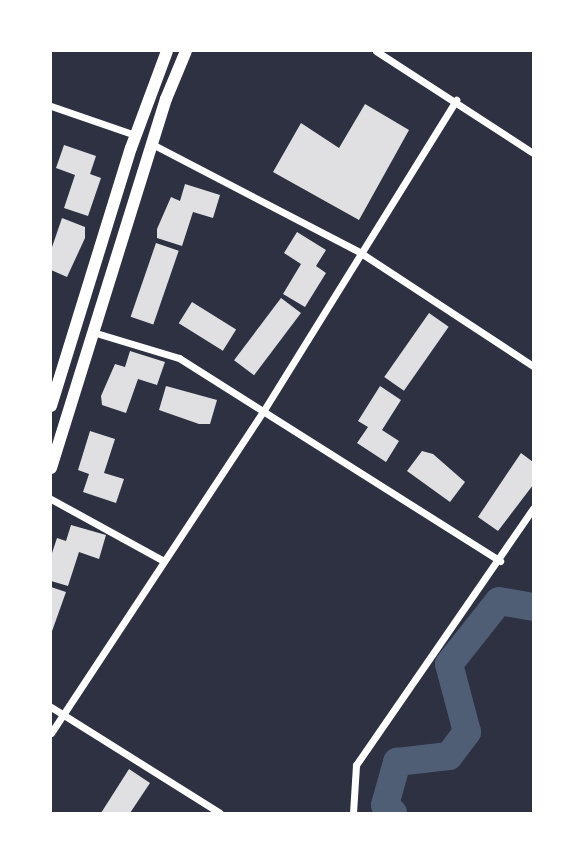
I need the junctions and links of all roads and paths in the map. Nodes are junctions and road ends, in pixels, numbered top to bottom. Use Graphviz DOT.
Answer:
graph roads {
  1 [pos="167,51"];
  2 [pos="186,51"];
  3 [pos="376,51"];
  4 [pos="456,100"];
  5 [pos="51,106"];
  6 [pos="135,135"];
  7 [pos="152,144"];
  8 [pos="533,152"];
  9 [pos="361,253"];
  10 [pos="96,333"];
  11 [pos="533,366"];
  12 [pos="51,406"];
  13 [pos="264,410"];
  14 [pos="51,467"];
  15 [pos="51,499"];
  16 [pos="533,508"];
  17 [pos="164,561"];
  18 [pos="500,561"];
  19 [pos="51,707"];
  20 [pos="62,714"];
  21 [pos="51,733"];
  22 [pos="220,813"];
  23 [pos="353,813"];
  1 -- 6 [label="street"];
  2 -- 7 [label="street"];
  3 -- 4 [label="street"];
  4 -- 8 [label="street"];
  4 -- 9 [label="street"];
  5 -- 6 [label="street"];
  6 -- 12 [label="street"];
  7 -- 9 [label="street"];
  7 -- 10 [label="street"];
  9 -- 11 [label="street"];
  9 -- 13 [label="street"];
  10 -- 13 [label="street"];
  10 -- 14 [label="street"];
  13 -- 17 [label="street"];
  13 -- 18 [label="street"];
  15 -- 17 [label="street"];
  16 -- 18 [label="street"];
  17 -- 20 [label="street"];
  18 -- 23 [label="street"];
  19 -- 20 [label="street"];
  20 -- 21 [label="street"];
  20 -- 22 [label="street"];
}
